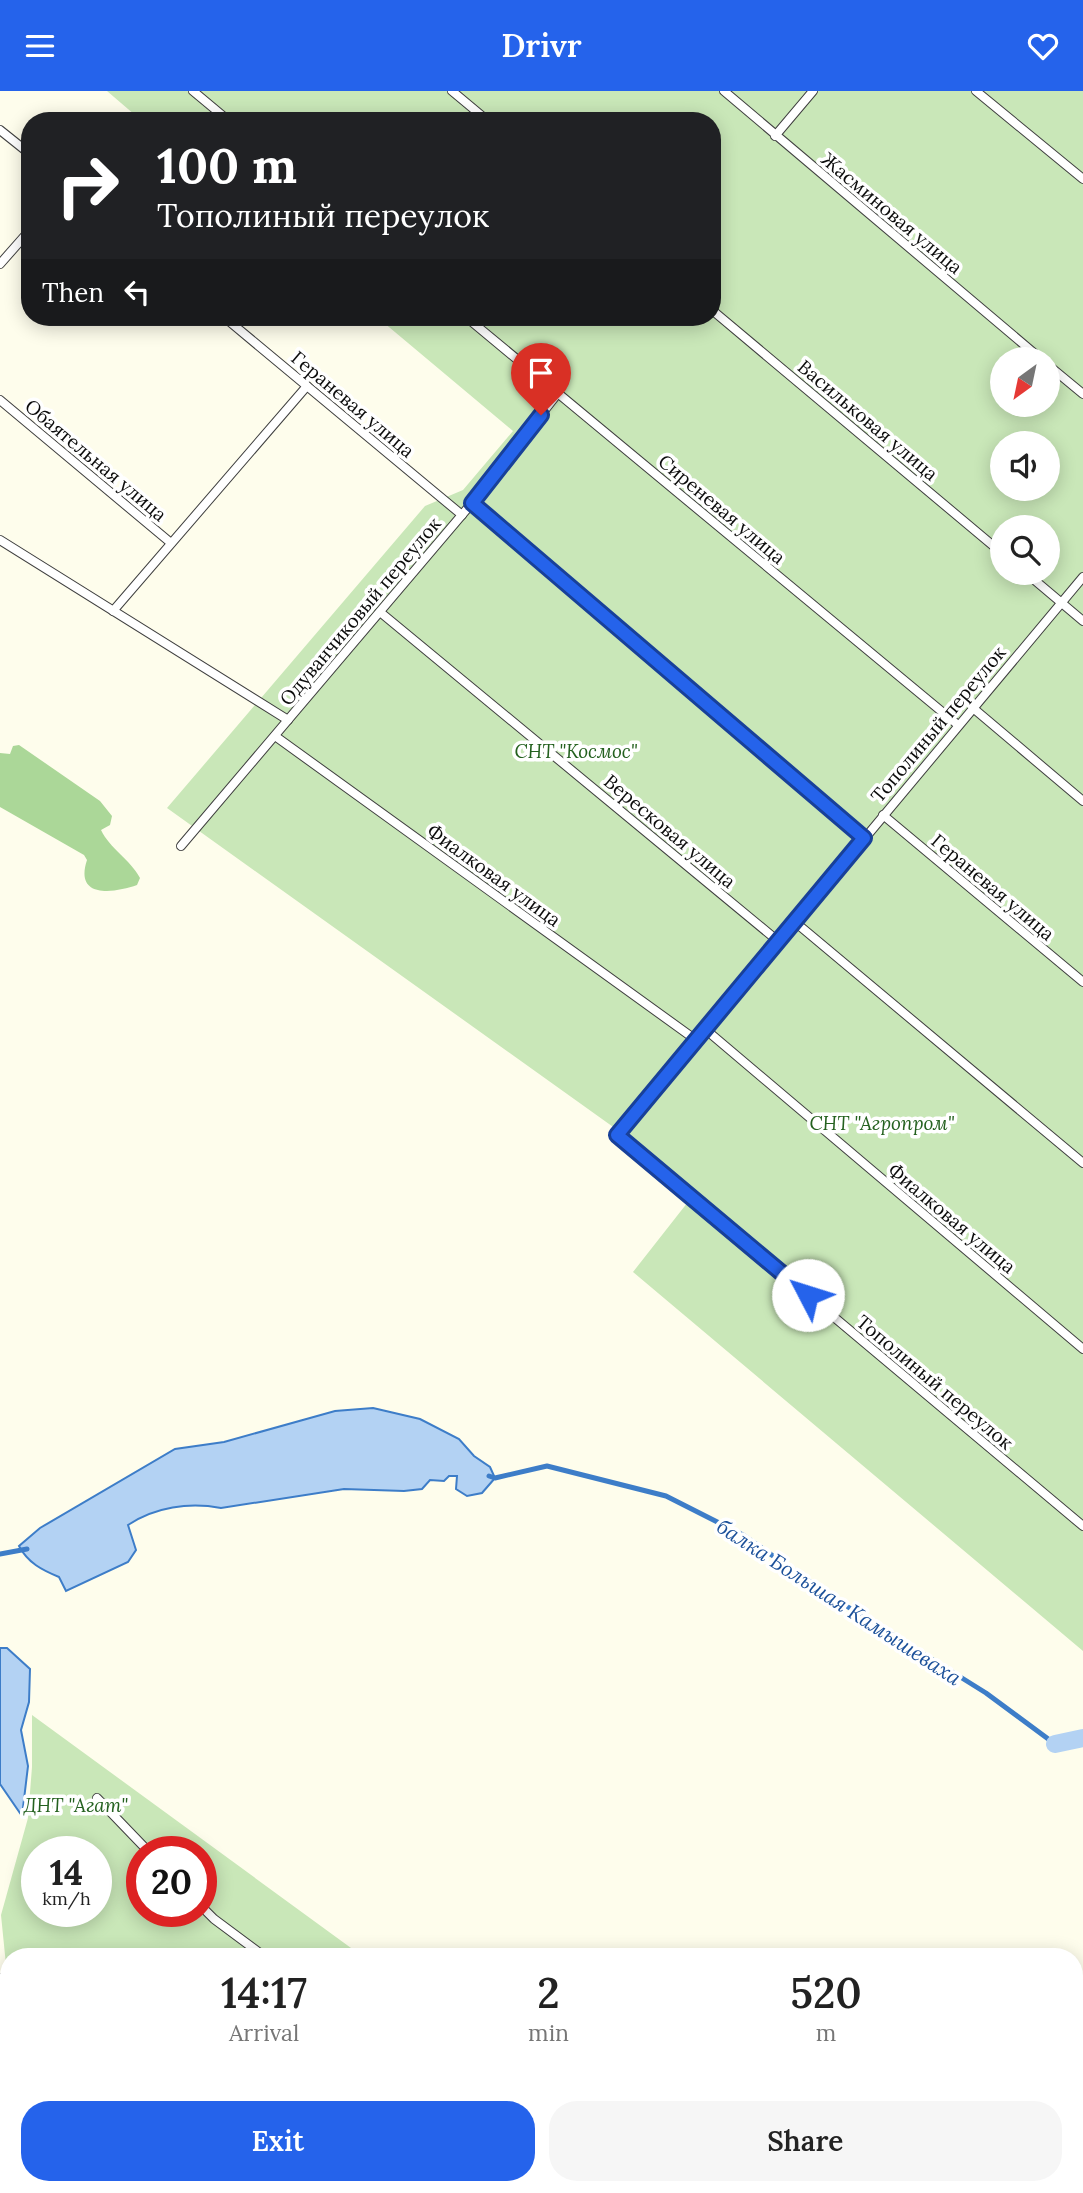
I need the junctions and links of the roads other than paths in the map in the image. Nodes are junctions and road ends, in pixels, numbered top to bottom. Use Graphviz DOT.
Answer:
graph roads {
  1 [pos="193,91"];
  2 [pos="452,91"];
  3 [pos="724,91"];
  4 [pos="813,91"];
  5 [pos="976,91"];
  6 [pos="218,112"];
  7 [pos="477,112"];
  8 [pos="0,130"];
  9 [pos="775,136"];
  10 [pos="21,148"];
  11 [pos="1083,179"];
  12 [pos="21,240"];
  13 [pos="0,264"];
  14 [pos="721,318"];
  15 [pos="235,326"];
  16 [pos="477,326"];
  17 [pos="1027,347"];
  18 [pos="1060,375"];
  19 [pos="307,386"];
  20 [pos="558,393"];
  21 [pos="1083,394"];
  22 [pos="0,400"];
  23 [pos="472,503"];
  24 [pos="461,515"];
  25 [pos="0,540"];
  26 [pos="171,543"];
  27 [pos="990,543"];
  28 [pos="1083,577"];
  29 [pos="1041,585"];
  30 [pos="1061,602"];
  31 [pos="113,611"];
  32 [pos="380,612"];
  33 [pos="1083,621"];
  34 [pos="973,708"];
  35 [pos="288,720"];
  36 [pos="958,725"];
  37 [pos="275,736"];
  38 [pos="1083,801"];
  39 [pos="883,815"];
  40 [pos="864,838"];
  41 [pos="181,846"];
  42 [pos="794,922"];
  43 [pos="778,941"];
  44 [pos="1083,982"];
  45 [pos="705,1030"];
  46 [pos="696,1040"];
  47 [pos="1083,1163"];
  48 [pos="1083,1349"];
  49 [pos="1083,1526"];
  50 [pos="97,1798"];
  51 [pos="134,1836"];
  52 [pos="217,1921"];
  53 [pos="253,1948"];
  1 -- 6 [label="lane"];
  2 -- 7 [label="lane"];
  3 -- 9 [label="lane, Жасминовая улица"];
  4 -- 9 [label="lane"];
  5 -- 11 [label="lane"];
  8 -- 10 [label="lane"];
  9 -- 17 [label="lane, Жасминовая улица"];
  12 -- 13 [label="lane"];
  14 -- 27 [label="lane, Васильковая улица"];
  15 -- 19 [label="lane, Гераневая улица"];
  16 -- 20 [label="lane, Сиреневая улица"];
  18 -- 21 [label="lane"];
  19 -- 24 [label="lane, Гераневая улица"];
  19 -- 26 [label="lane"];
  20 -- 23 [label="lane, Одуванчиковый переулок"];
  20 -- 36 [label="lane, Сиреневая улица"];
  22 -- 26 [label="lane, Обаятельная улица"];
  23 -- 24 [label="lane, Одуванчиковый переулок"];
  23 -- 40 [label="lane"];
  24 -- 32 [label="lane, Одуванчиковый переулок"];
  25 -- 31 [label="lane"];
  26 -- 31 [label="lane"];
  28 -- 30 [label="lane, Тополиный переулок"];
  29 -- 30 [label="lane"];
  30 -- 33 [label="lane"];
  30 -- 34 [label="lane, Тополиный переулок"];
  31 -- 35 [label="lane"];
  32 -- 35 [label="lane, Одуванчиковый переулок"];
  32 -- 43 [label="lane, Вересковая улица"];
  34 -- 36 [label="lane, Тополиный переулок"];
  34 -- 38 [label="lane"];
  35 -- 37 [label="lane, Одуванчиковый переулок"];
  36 -- 39 [label="lane, Тополиный переулок"];
  37 -- 41 [label="lane, Одуванчиковый переулок"];
  37 -- 46 [label="lane, Фиалковая улица"];
  39 -- 40 [label="lane, Тополиный переулок"];
  39 -- 44 [label="lane, Гераневая улица"];
  40 -- 42 [label="lane, Тополиный переулок"];
  42 -- 43 [label="lane, Тополиный переулок"];
  42 -- 47 [label="lane"];
  43 -- 45 [label="lane, Тополиный переулок"];
  45 -- 46 [label="lane, Тополиный переулок"];
  45 -- 48 [label="lane, Фиалковая улица"];
  46 -- 49 [label="lane, Тополиный переулок"];
  50 -- 51 [label="lane"];
  52 -- 53 [label="lane"];
}
